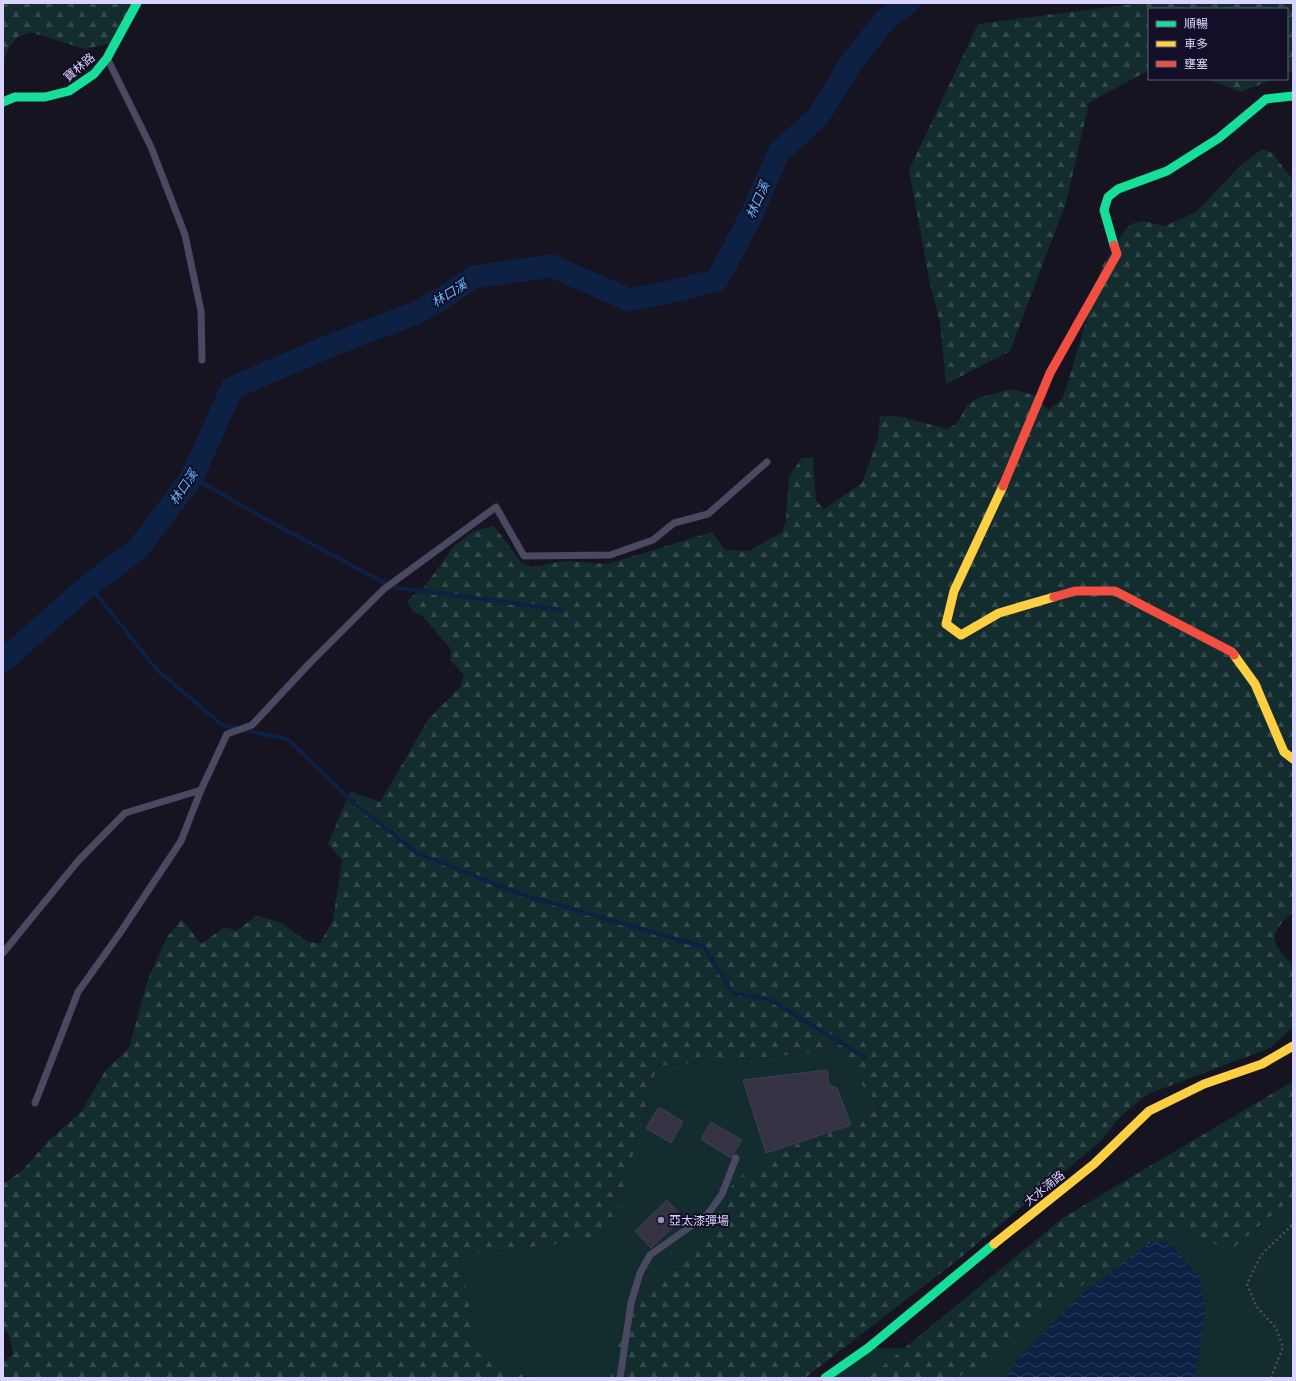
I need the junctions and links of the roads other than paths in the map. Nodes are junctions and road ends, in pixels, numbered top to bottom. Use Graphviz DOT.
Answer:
graph roads {
  1 [pos="137,3"];
  2 [pos="107,58"];
  3 [pos="1293,96"];
  4 [pos="3,102"];
  5 [pos="202,360"];
  6 [pos="767,462"];
  7 [pos="1293,760"];
  8 [pos="201,790"];
  9 [pos="3,953"];
  10 [pos="1293,1046"];
  11 [pos="35,1103"];
  12 [pos="736,1158"];
  13 [pos="620,1378"];
  14 [pos="825,1378"];
  1 -- 2 [label="street, 寶林路"];
  2 -- 4 [label="street, 寶林路"];
  2 -- 5 [label="lane"];
  3 -- 7 [label="street"];
  6 -- 8 [label="lane"];
  8 -- 9 [label="lane"];
  8 -- 11 [label="lane"];
  10 -- 14 [label="street, 大水湳路"];
  12 -- 13 [label="lane"];
}
